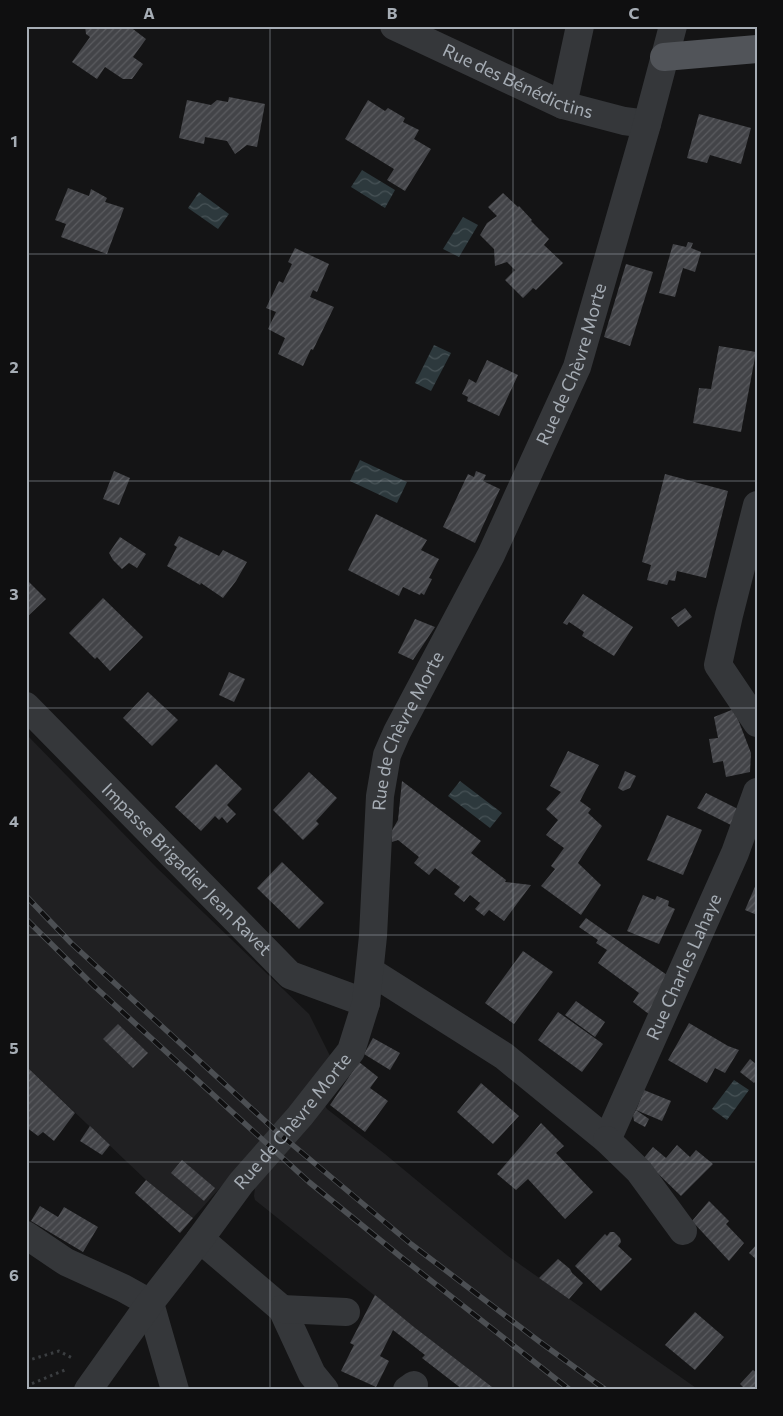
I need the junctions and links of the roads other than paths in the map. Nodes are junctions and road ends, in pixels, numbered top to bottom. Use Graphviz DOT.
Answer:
graph roads {
  1 [pos="394,26"];
  2 [pos="580,26"];
  3 [pos="673,26"];
  4 [pos="757,50"];
  5 [pos="664,57"];
  6 [pos="563,105"];
  7 [pos="648,124"];
  8 [pos="757,505"];
  9 [pos="26,706"];
  10 [pos="757,723"];
  11 [pos="757,792"];
  12 [pos="370,971"];
  13 [pos="366,1003"];
  14 [pos="607,1140"];
  15 [pos="683,1231"];
  16 [pos="26,1236"];
  17 [pos="200,1240"];
  18 [pos="150,1303"];
  19 [pos="282,1309"];
  20 [pos="346,1312"];
  21 [pos="88,1390"];
  22 [pos="175,1390"];
  23 [pos="325,1390"];
  1 -- 6 [label="street, Rue des Bénédictins"];
  2 -- 6 [label="street"];
  3 -- 5 [label="street, Rue de Chèvre Morte"];
  4 -- 5 [label="main road"];
  5 -- 7 [label="street, Rue de Chèvre Morte"];
  6 -- 7 [label="street, Rue des Bénédictins"];
  7 -- 12 [label="street, Rue de Chèvre Morte"];
  8 -- 10 [label="street"];
  9 -- 13 [label="street, Impasse Brigadier Jean Ravet"];
  11 -- 14 [label="street, Rue Charles Lahaye"];
  12 -- 13 [label="street, Rue de Chèvre Morte"];
  12 -- 14 [label="street"];
  13 -- 17 [label="street, Rue de Chèvre Morte"];
  14 -- 15 [label="street"];
  16 -- 18 [label="street"];
  17 -- 18 [label="street, Rue de Chèvre Morte"];
  17 -- 19 [label="street"];
  18 -- 21 [label="street, Rue de Chèvre Morte"];
  18 -- 22 [label="street"];
  19 -- 20 [label="street"];
  19 -- 23 [label="street"];
}
